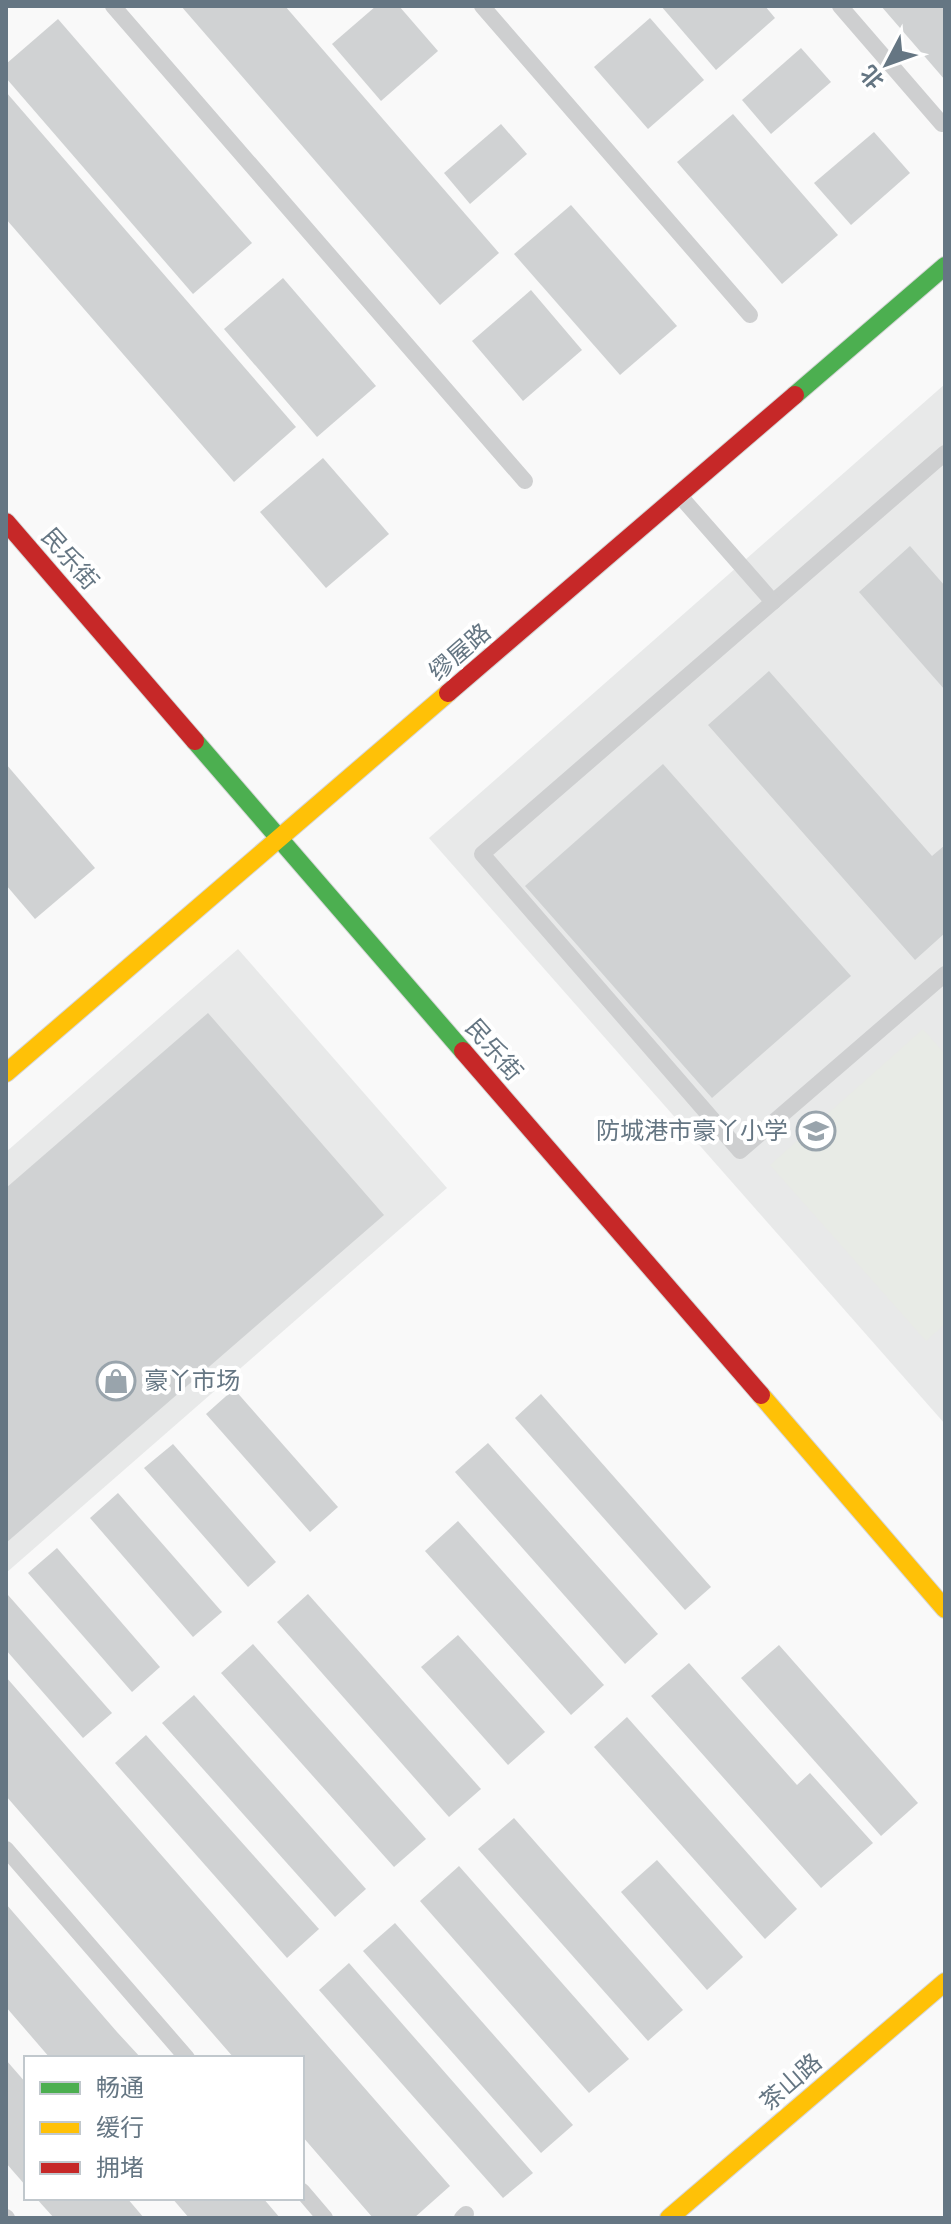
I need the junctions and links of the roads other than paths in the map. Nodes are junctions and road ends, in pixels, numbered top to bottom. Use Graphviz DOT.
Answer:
graph roads {
  1 [pos="113,6"];
  2 [pos="482,6"];
  3 [pos="840,6"];
  4 [pos="942,124"];
  5 [pos="945,266"];
  6 [pos="750,315"];
  7 [pos="945,453"];
  8 [pos="525,481"];
  9 [pos="679,495"];
  10 [pos="6,522"];
  11 [pos="773,602"];
  12 [pos="279,839"];
  13 [pos="945,974"];
  14 [pos="6,1073"];
  15 [pos="945,1609"];
  16 [pos="6,1849"];
  17 [pos="945,1982"];
  18 [pos="185,2056"];
  19 [pos="304,2193"];
  20 [pos="325,2218"];
  21 [pos="669,2218"];
  1 -- 8 [label="lane"];
  2 -- 6 [label="lane"];
  3 -- 4 [label="lane"];
  5 -- 9 [label="street, 缪屋路"];
  7 -- 11 [label="lane"];
  9 -- 11 [label="lane"];
  9 -- 12 [label="street, 缪屋路"];
  10 -- 12 [label="street, 民乐街"];
  11 -- 13 [label="lane"];
  12 -- 14 [label="street, 缪屋路"];
  12 -- 15 [label="street, 民乐街"];
  16 -- 18 [label="lane"];
  17 -- 21 [label="street, 茶山路"];
  19 -- 20 [label="lane"];
}
